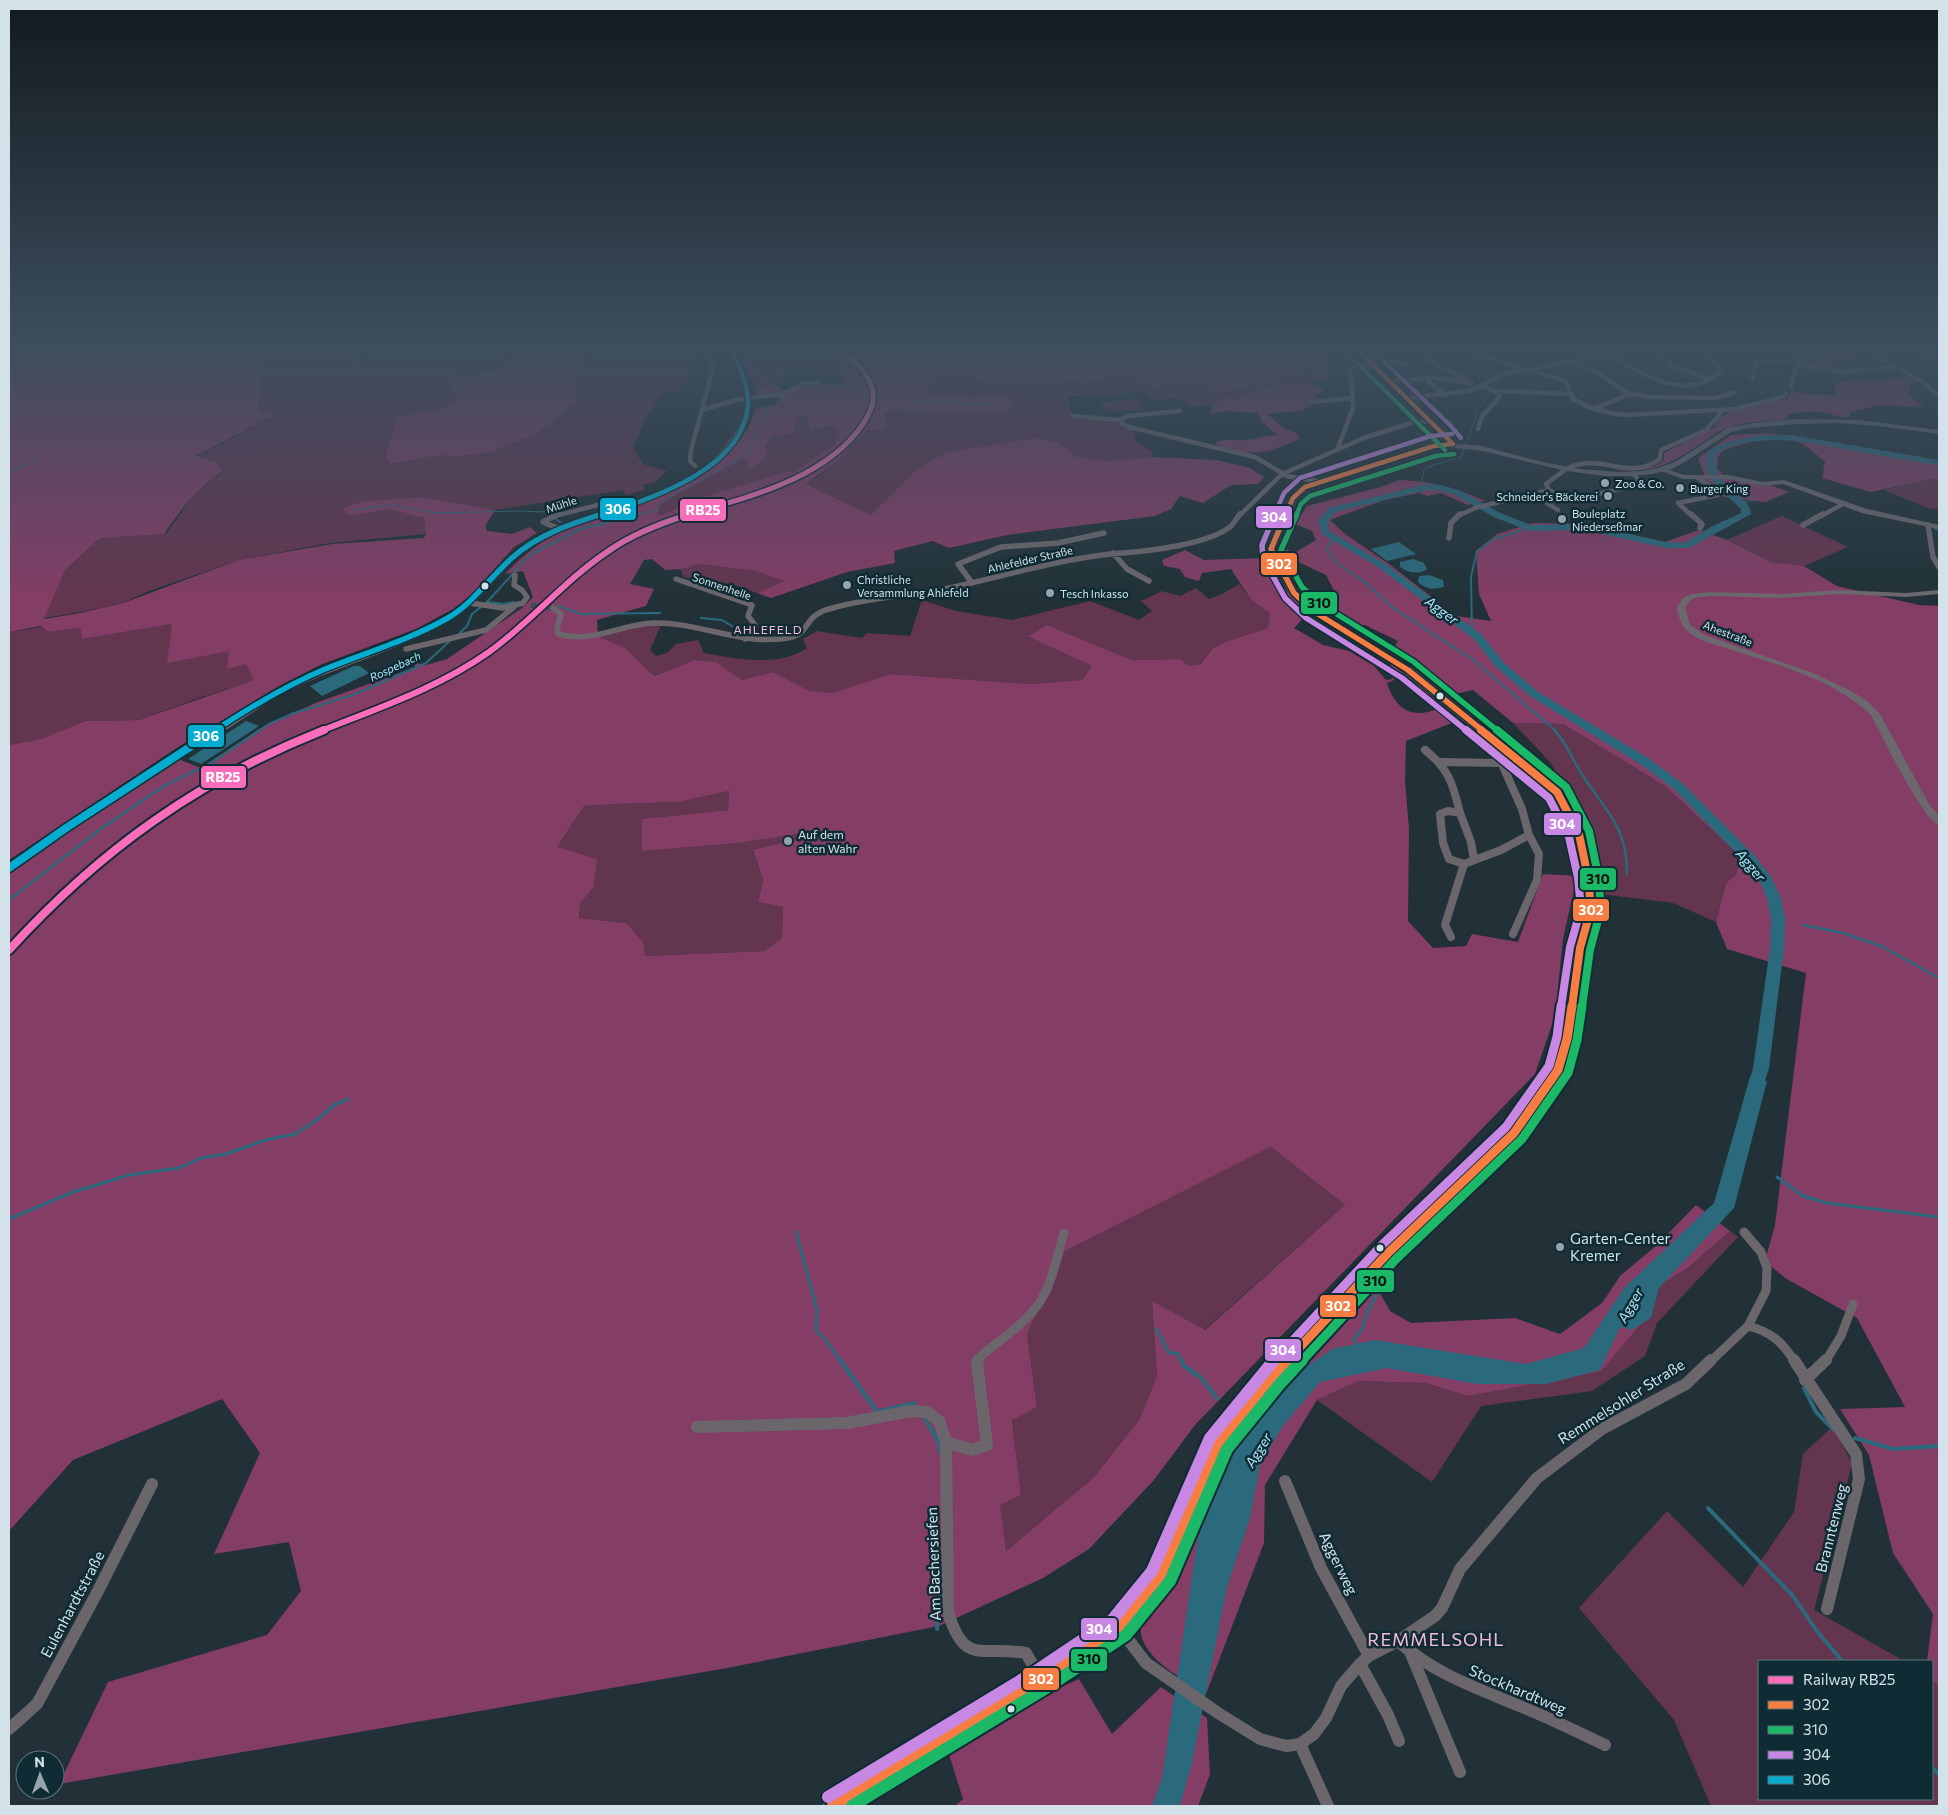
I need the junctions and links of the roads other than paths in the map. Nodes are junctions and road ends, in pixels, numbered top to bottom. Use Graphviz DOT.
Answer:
graph roads {
  1 [pos="696,432"];
  2 [pos="739,432"];
  3 [pos="1148,432"];
  4 [pos="1343,432"];
  5 [pos="1385,432"];
  6 [pos="1444,432"];
  7 [pos="1702,432"];
  8 [pos="1730,432"];
  9 [pos="1446,434"];
  10 [pos="1453,444"];
  11 [pos="1467,444"];
  12 [pos="1434,446"];
  13 [pos="1337,450"];
  14 [pos="695,466"];
  15 [pos="1568,469"];
  16 [pos="1663,470"];
  17 [pos="1282,474"];
  18 [pos="1633,474"];
  19 [pos="1696,477"];
  20 [pos="1322,482"];
  21 [pos="1549,490"];
  22 [pos="1567,497"];
  23 [pos="602,504"];
  24 [pos="1843,504"];
  25 [pos="1558,510"];
  26 [pos="1803,525"];
  27 [pos="1928,525"];
  28 [pos="1939,527"];
  29 [pos="558,528"];
  30 [pos="1700,528"];
  31 [pos="1104,533"];
  32 [pos="1932,533"];
  33 [pos="1939,534"];
  34 [pos="1449,538"];
  35 [pos="1110,553"];
  36 [pos="1939,567"];
  37 [pos="516,575"];
  38 [pos="676,579"];
  39 [pos="1146,581"];
  40 [pos="972,582"];
  41 [pos="1939,592"];
  42 [pos="523,603"];
  43 [pos="474,604"];
  44 [pos="531,605"];
  45 [pos="514,607"];
  46 [pos="553,608"];
  47 [pos="745,639"];
  48 [pos="406,649"];
  49 [pos="1496,742"];
  50 [pos="1425,750"];
  51 [pos="1441,762"];
  52 [pos="1500,763"];
  53 [pos="1460,813"];
  54 [pos="1939,822"];
  55 [pos="1529,835"];
  56 [pos="1474,860"];
  57 [pos="1464,864"];
  58 [pos="9,868"];
  59 [pos="1513,934"];
  60 [pos="1451,937"];
  61 [pos="1744,1232"];
  62 [pos="1064,1233"];
  63 [pos="1853,1304"];
  64 [pos="1748,1326"];
  65 [pos="1805,1380"];
  66 [pos="697,1427"];
  67 [pos="946,1442"];
  68 [pos="1285,1481"];
  69 [pos="152,1484"];
  70 [pos="1827,1609"];
  71 [pos="1119,1628"];
  72 [pos="1398,1641"];
  73 [pos="1411,1654"];
  74 [pos="1364,1660"];
  75 [pos="1041,1679"];
  76 [pos="9,1729"];
  77 [pos="1399,1740"];
  78 [pos="1300,1744"];
  79 [pos="1605,1745"];
  80 [pos="1460,1772"];
  81 [pos="833,1806"];
  82 [pos="1328,1806"];
  1 -- 14 [label="street"];
  2 -- 29 [label="main road"];
  3 -- 17 [label="street"];
  4 -- 13 [label="street"];
  5 -- 13 [label="street, Ahlefelder Straße"];
  6 -- 9 [label="main road"];
  7 -- 15 [label="street"];
  8 -- 16 [label="main road"];
  9 -- 10 [label="main road"];
  9 -- 11 [label="main road"];
  9 -- 12 [label="main road"];
  10 -- 11 [label="main road"];
  10 -- 12 [label="main road"];
  11 -- 15 [label="main road"];
  12 -- 20 [label="main road"];
  13 -- 17 [label="street, Ahlefelder Straße"];
  15 -- 18 [label="main road"];
  15 -- 21 [label="street"];
  16 -- 18 [label="main road"];
  16 -- 19 [label="main road"];
  17 -- 20 [label="street"];
  17 -- 35 [label="street, Ahlefelder Straße"];
  18 -- 22 [label="street"];
  19 -- 24 [label="main road"];
  19 -- 30 [label="street"];
  20 -- 49 [label="main road"];
  21 -- 22 [label="street"];
  21 -- 34 [label="street"];
  22 -- 25 [label="street"];
  23 -- 29 [label="street, Mühle"];
  24 -- 26 [label="street"];
  24 -- 27 [label="main road"];
  27 -- 28 [label="main road"];
  27 -- 32 [label="street"];
  29 -- 43 [label="main road"];
  31 -- 40 [label="street"];
  32 -- 33 [label="street"];
  32 -- 36 [label="street"];
  35 -- 39 [label="street"];
  35 -- 40 [label="street, Ahlefelder Straße"];
  37 -- 42 [label="street"];
  38 -- 47 [label="street, Sonnenhelle"];
  40 -- 47 [label="street, Ahlefelder Straße"];
  41 -- 54 [label="main road, Ahestraße"];
  42 -- 44 [label="street"];
  42 -- 45 [label="street"];
  43 -- 45 [label="street"];
  43 -- 58 [label="main road"];
  45 -- 48 [label="street"];
  46 -- 47 [label="street, Ahlefelder Straße"];
  49 -- 52 [label="street"];
  49 -- 71 [label="main road"];
  50 -- 51 [label="street"];
  51 -- 52 [label="street"];
  51 -- 53 [label="street"];
  52 -- 55 [label="street"];
  53 -- 56 [label="street"];
  53 -- 57 [label="street"];
  55 -- 56 [label="street"];
  55 -- 59 [label="street"];
  56 -- 57 [label="street"];
  57 -- 60 [label="street"];
  61 -- 64 [label="street, Remmelsohler Straße"];
  62 -- 67 [label="street"];
  63 -- 65 [label="street"];
  64 -- 65 [label="street, Branntenweg"];
  64 -- 72 [label="street, Remmelsohler Straße"];
  65 -- 70 [label="street, Branntenweg"];
  66 -- 67 [label="street, Am Bachersiefen"];
  67 -- 75 [label="street, Am Bachersiefen"];
  68 -- 74 [label="street, Aggerweg"];
  69 -- 76 [label="street, Eulenhardtstraße"];
  71 -- 75 [label="main road"];
  71 -- 78 [label="street"];
  72 -- 73 [label="street, Stockhardtweg"];
  72 -- 74 [label="street, Remmelsohler Straße"];
  73 -- 79 [label="street, Stockhardtweg"];
  73 -- 80 [label="street"];
  74 -- 77 [label="street"];
  74 -- 78 [label="street, Remmelsohler Straße"];
  75 -- 81 [label="main road"];
  78 -- 82 [label="street"];
}
